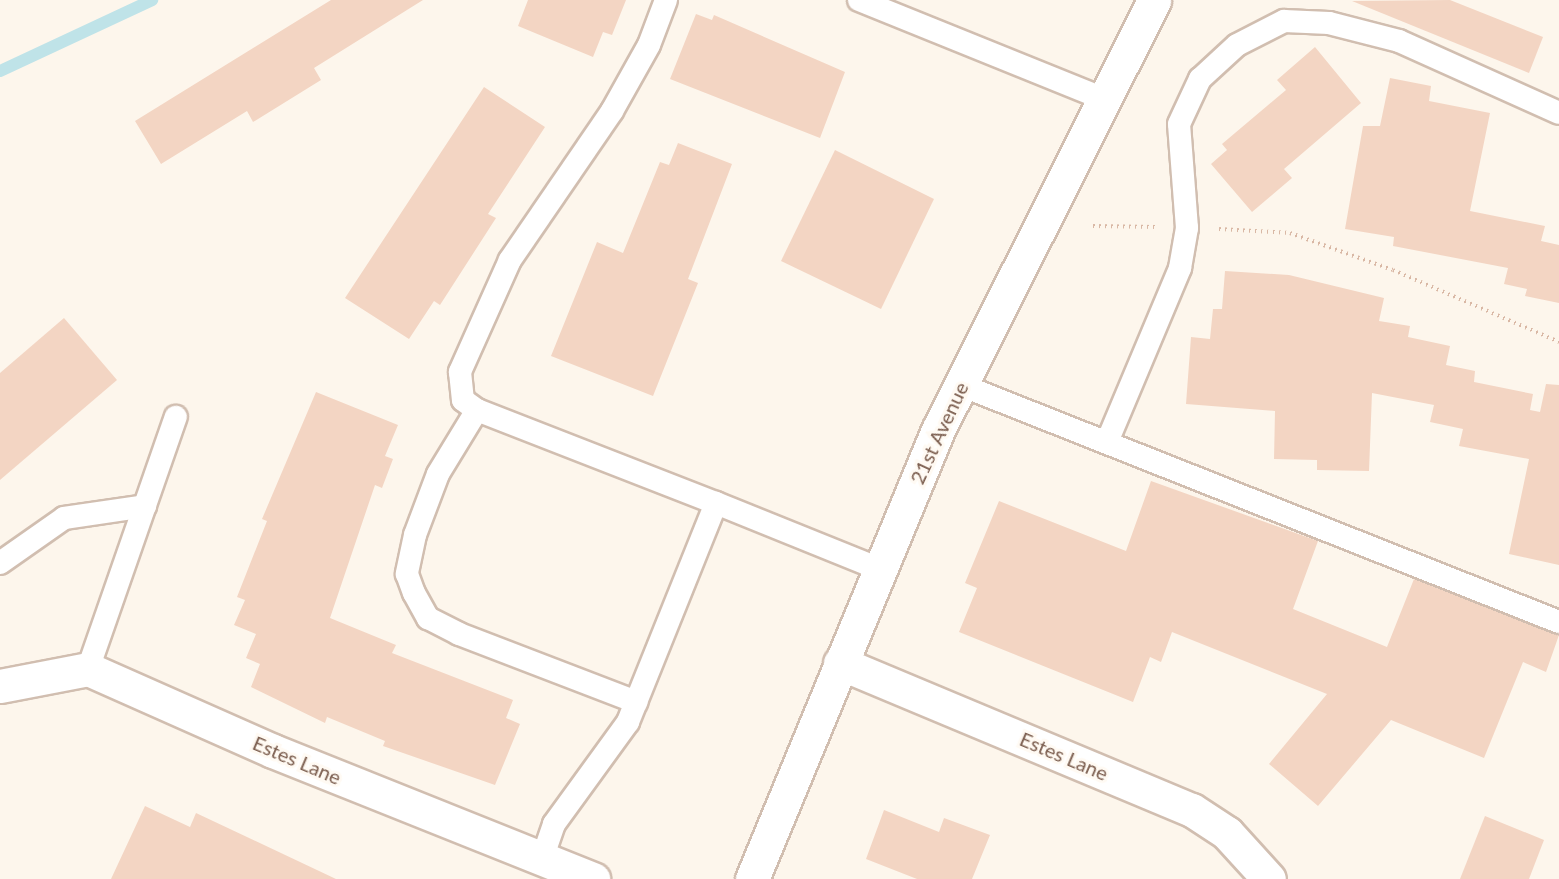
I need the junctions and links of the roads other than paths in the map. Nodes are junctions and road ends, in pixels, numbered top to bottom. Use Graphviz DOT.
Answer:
graph roads {
  1 [pos="666,0"];
  2 [pos="859,0"];
  3 [pos="1154,0"];
  4 [pos="1104,99"];
  5 [pos="1559,113"];
  6 [pos="961,385"];
  7 [pos="477,410"];
  8 [pos="176,417"];
  9 [pos="1107,442"];
  10 [pos="716,503"];
  11 [pos="145,506"];
  12 [pos="0,562"];
  13 [pos="879,569"];
  14 [pos="1559,622"];
  15 [pos="840,663"];
  16 [pos="88,669"];
  17 [pos="0,686"];
  18 [pos="636,702"];
  19 [pos="542,859"];
  20 [pos="593,879"];
  21 [pos="752,879"];
  22 [pos="1269,879"];
  1 -- 7 [label="lane"];
  2 -- 4 [label="lane"];
  3 -- 4 [label="street, 21st Avenue"];
  4 -- 6 [label="street, 21st Avenue"];
  5 -- 9 [label="lane"];
  6 -- 9 [label="lane"];
  6 -- 13 [label="street, 21st Avenue"];
  7 -- 10 [label="lane"];
  7 -- 18 [label="lane"];
  8 -- 11 [label="lane"];
  9 -- 14 [label="lane"];
  10 -- 13 [label="lane"];
  10 -- 18 [label="lane"];
  11 -- 12 [label="lane"];
  11 -- 16 [label="lane"];
  13 -- 15 [label="street, 21st Avenue"];
  15 -- 21 [label="street, 21st Avenue"];
  15 -- 22 [label="street, Estes Lane"];
  16 -- 17 [label="street"];
  16 -- 19 [label="street, Estes Lane"];
  18 -- 19 [label="lane"];
  19 -- 20 [label="street, Estes Lane"];
}
